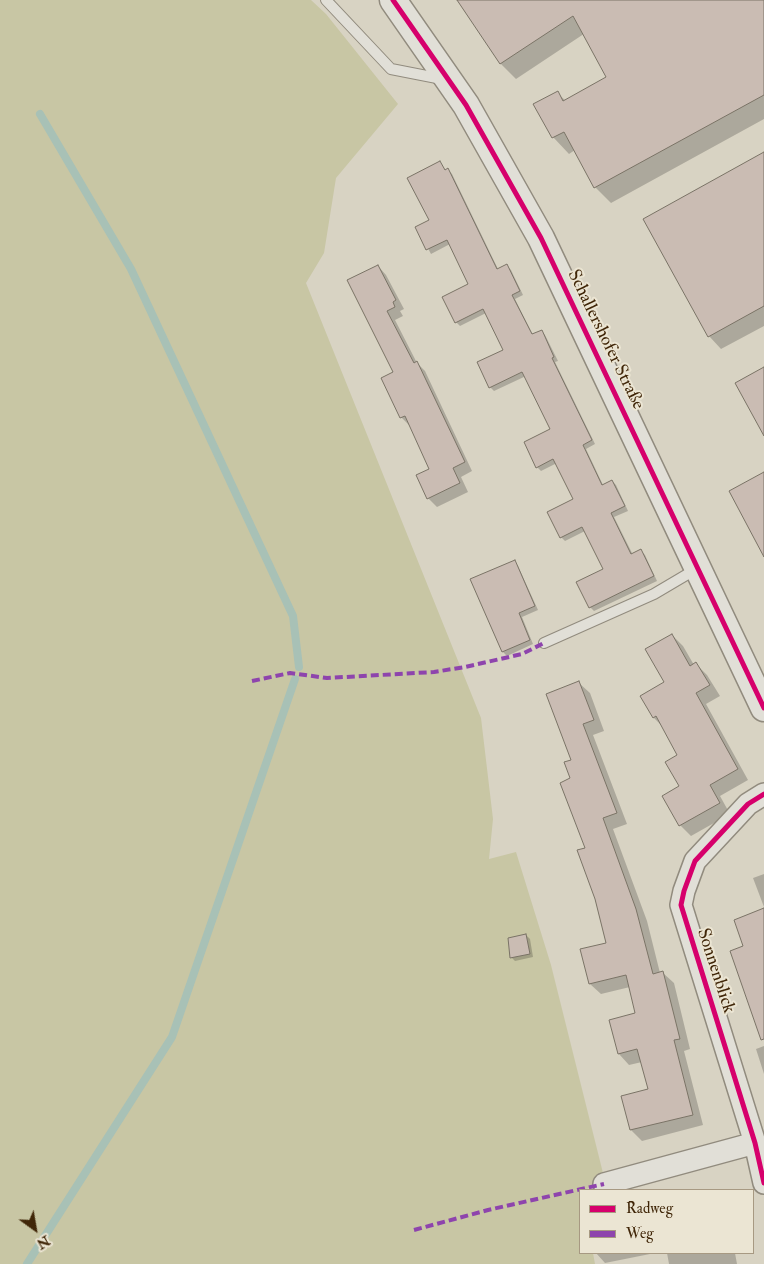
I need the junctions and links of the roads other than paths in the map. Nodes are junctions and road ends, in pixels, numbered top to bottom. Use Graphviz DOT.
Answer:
graph roads {
  1 [pos="326,0"];
  2 [pos="393,0"];
  3 [pos="451,81"];
  4 [pos="699,568"];
  5 [pos="544,643"];
  6 [pos="764,708"];
  7 [pos="764,794"];
  8 [pos="755,1143"];
  9 [pos="764,1183"];
  10 [pos="604,1184"];
  1 -- 3 [label="lane"];
  2 -- 3 [label="street, Schallershofer Straße"];
  3 -- 4 [label="street, Schallershofer Straße"];
  4 -- 5 [label="lane"];
  4 -- 6 [label="street, Schallershofer Straße"];
  7 -- 8 [label="street, Sonnenblick"];
  8 -- 9 [label="street, Sonnenblick"];
  8 -- 10 [label="street"];
}
